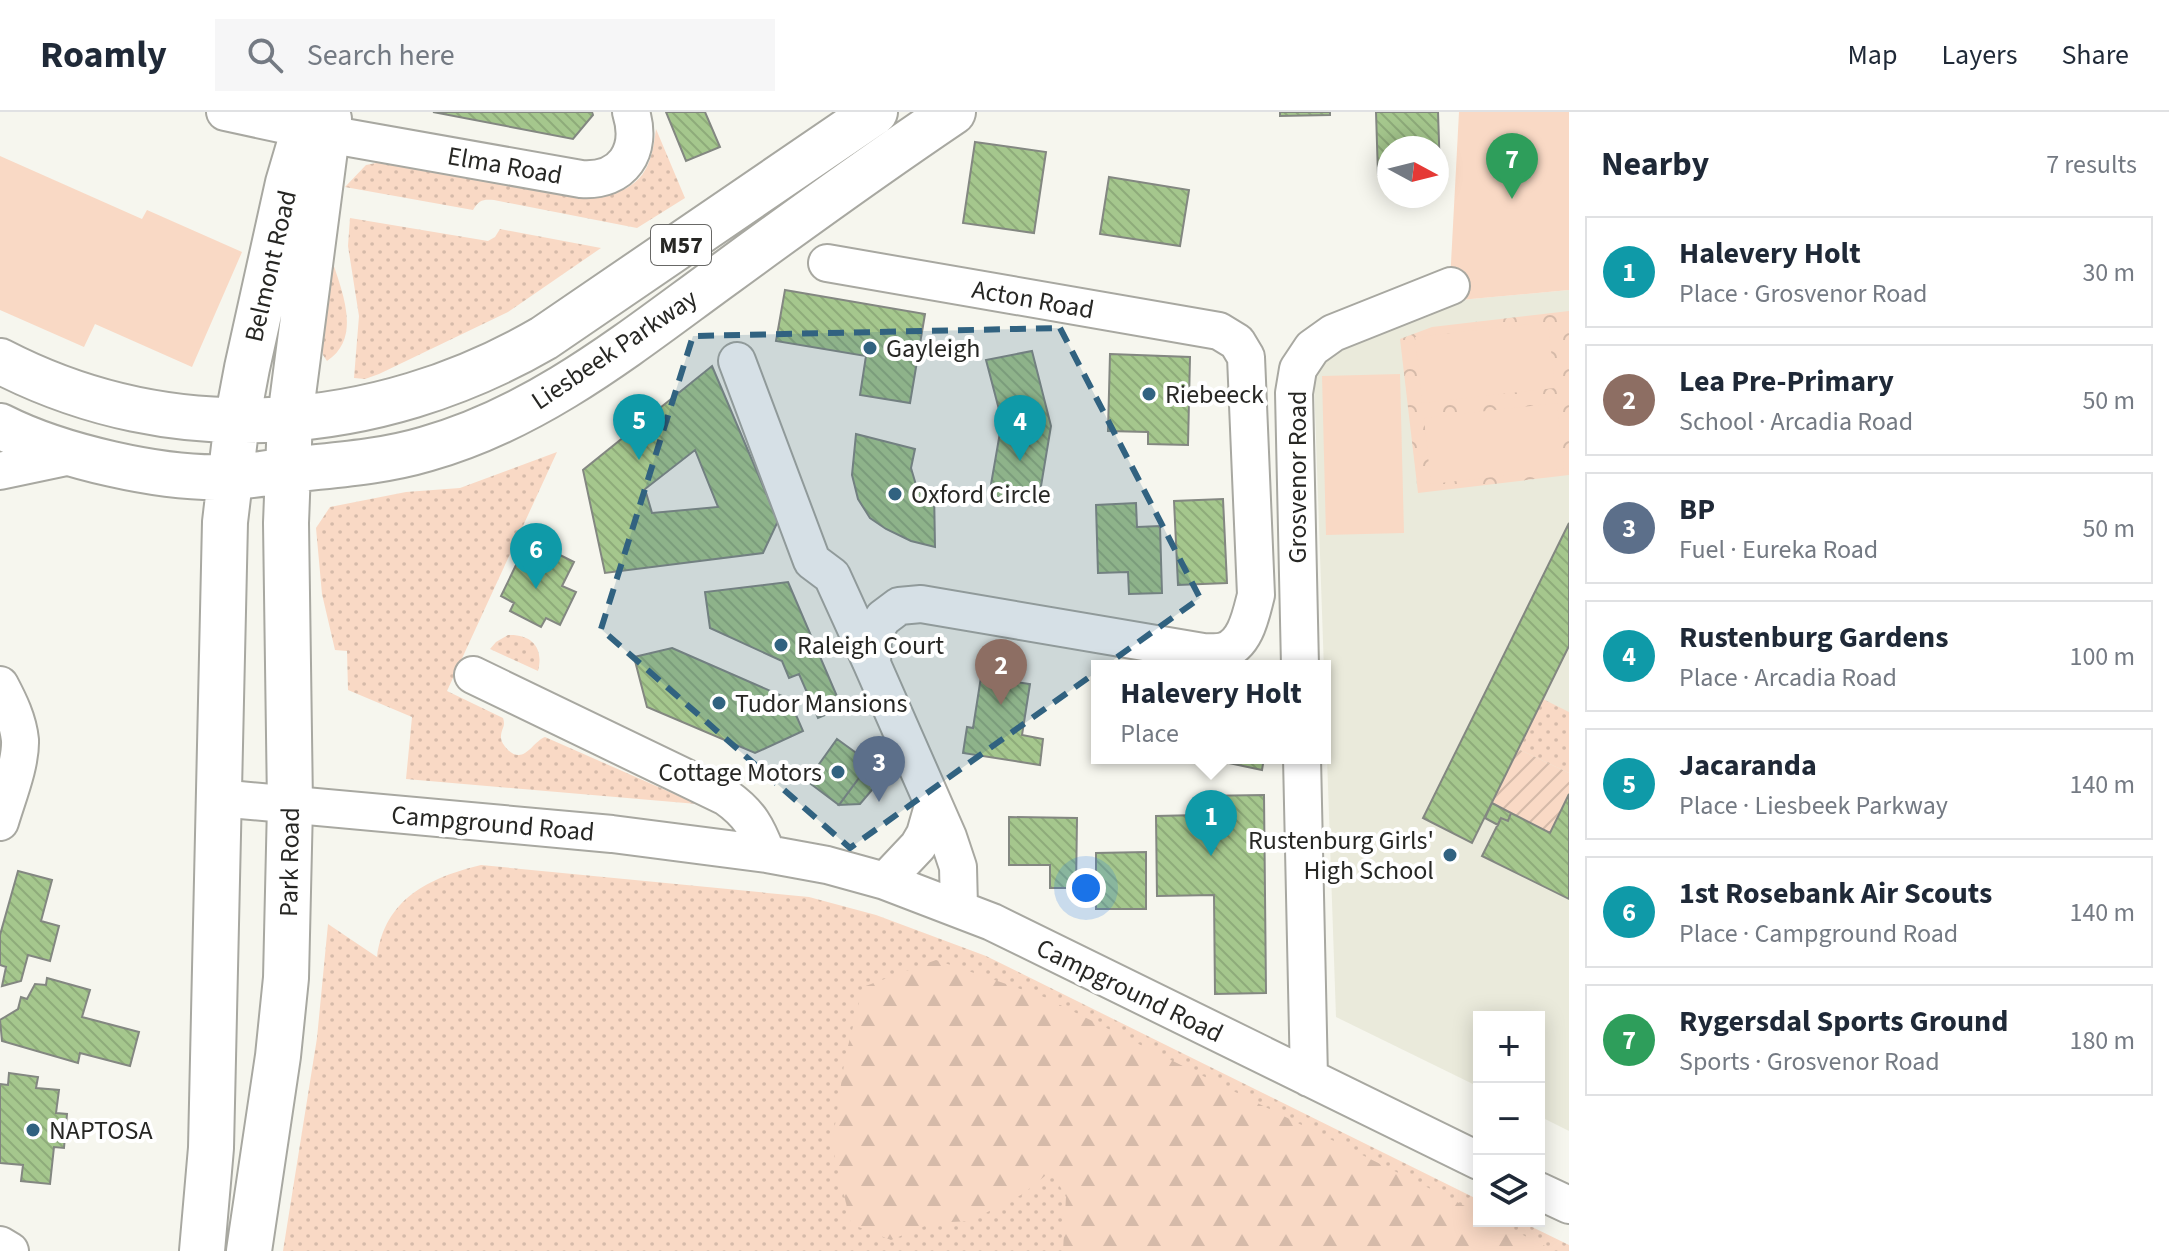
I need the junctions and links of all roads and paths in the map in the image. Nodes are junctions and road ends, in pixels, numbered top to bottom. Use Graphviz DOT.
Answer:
graph roads {
  1 [pos="225,112"];
  2 [pos="631,112"];
  3 [pos="875,112"];
  4 [pos="953,112"];
  5 [pos="318,122"];
  6 [pos="827,263"];
  7 [pos="1451,286"];
  8 [pos="1237,342"];
  9 [pos="0,361"];
  10 [pos="737,361"];
  11 [pos="290,418"];
  12 [pos="237,421"];
  13 [pos="0,426"];
  14 [pos="76,455"];
  15 [pos="288,470"];
  16 [pos="0,471"];
  17 [pos="229,477"];
  18 [pos="1300,660"];
  19 [pos="872,664"];
  20 [pos="473,675"];
  21 [pos="0,685"];
  22 [pos="1302,764"];
  23 [pos="218,798"];
  24 [pos="290,805"];
  25 [pos="933,806"];
  26 [pos="0,822"];
  27 [pos="767,854"];
  28 [pos="885,881"];
  29 [pos="959,907"];
  30 [pos="1309,1078"];
  31 [pos="1473,1158"];
  32 [pos="1545,1194"];
  33 [pos="1569,1205"];
  34 [pos="0,1245"];
  35 [pos="10,1251"];
  36 [pos="202,1251"];
  37 [pos="249,1251"];
  1 -- 5 [label="street, Elma Road"];
  2 -- 5 [label="street, Elma Road"];
  3 -- 11 [label="main road, Liesbeek Parkway / M57"];
  4 -- 15 [label="main road, Liesbeek Parkway / M57"];
  5 -- 11 [label="main road, Belmont Road"];
  5 -- 12 [label="main road, Belmont Road"];
  6 -- 8 [label="street, Acton Road"];
  7 -- 18 [label="street, Grosvenor Road"];
  8 -- 19 [label="street, Grosvenor Road"];
  9 -- 12 [label="main road, M57"];
  10 -- 19 [label="street"];
  11 -- 12 [label="main road, Liesbeek Parkway / M57"];
  11 -- 15 [label="main road, Belmont Road"];
  12 -- 17 [label="main road, Belmont Road"];
  13 -- 14 [label="main road, M57"];
  14 -- 16 [label="street"];
  14 -- 17 [label="main road, M57"];
  15 -- 17 [label="main road, Liesbeek Parkway / M57"];
  15 -- 24 [label="main road, Park Road"];
  17 -- 23 [label="main road"];
  19 -- 25 [label="street"];
  20 -- 27 [label="street"];
  21 -- 26 [label="street"];
  22 -- 30 [label="street"];
  23 -- 24 [label="street, Campground Road"];
  23 -- 36 [label="main road"];
  24 -- 27 [label="street, Campground Road"];
  24 -- 37 [label="main road, Park Road"];
  25 -- 28 [label="street"];
  25 -- 29 [label="street"];
  27 -- 28 [label="street, Campground Road"];
  28 -- 29 [label="street, Campground Road"];
  29 -- 30 [label="street, Campground Road"];
  30 -- 31 [label="street, Campground Road"];
  32 -- 33 [label="street"];
  34 -- 35 [label="street"];
}
